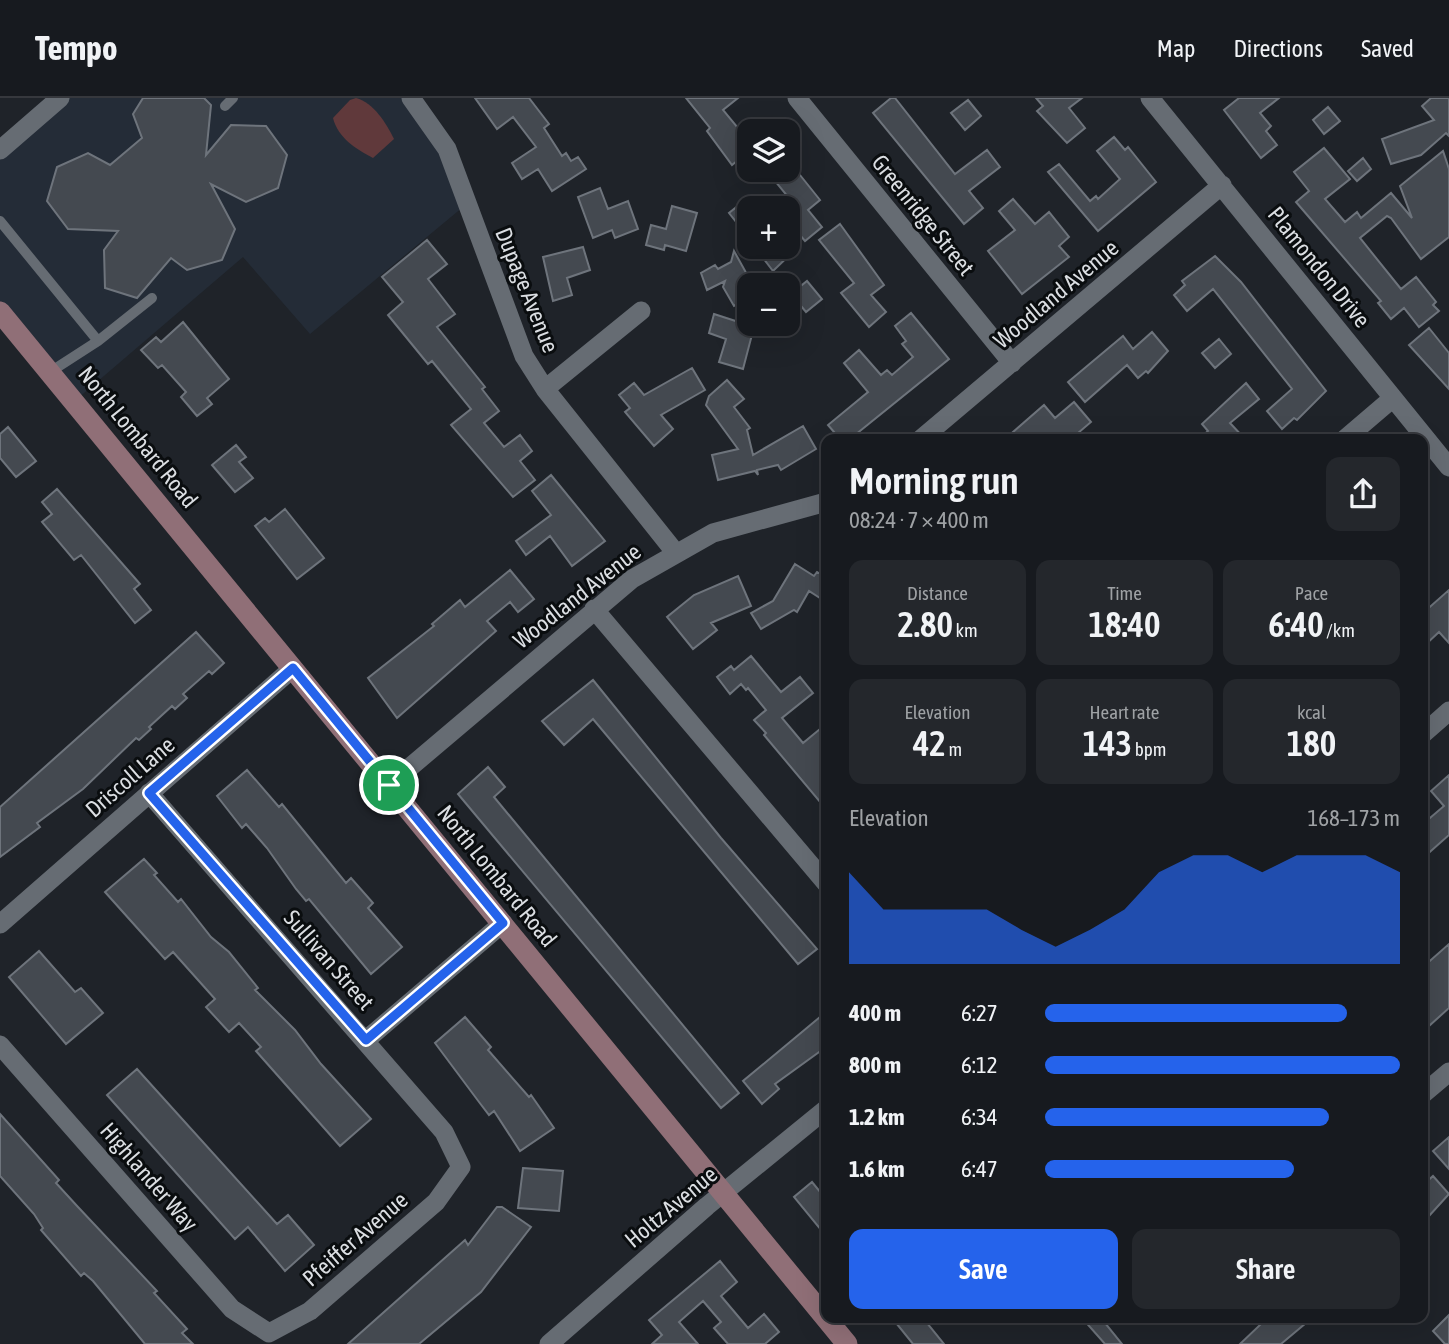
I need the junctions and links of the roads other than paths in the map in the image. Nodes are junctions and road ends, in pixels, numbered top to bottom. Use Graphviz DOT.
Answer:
graph roads {
  1 [pos="60,98"];
  2 [pos="233,98"];
  3 [pos="411,98"];
  4 [pos="797,98"];
  5 [pos="1156,100"];
  6 [pos="225,106"];
  7 [pos="0,150"];
  8 [pos="1222,185"];
  9 [pos="0,221"];
  10 [pos="152,298"];
  11 [pos="640,311"];
  12 [pos="0,312"];
  13 [pos="98,341"];
  14 [pos="1012,363"];
  15 [pos="50,372"];
  16 [pos="545,389"];
  17 [pos="1393,397"];
  18 [pos="927,434"];
  19 [pos="1351,434"];
  20 [pos="1423,434"];
  21 [pos="1428,441"];
  22 [pos="1449,467"];
  23 [pos="821,503"];
  24 [pos="676,552"];
  25 [pos="594,609"];
  26 [pos="293,668"];
  27 [pos="1449,711"];
  28 [pos="1428,730"];
  29 [pos="389,785"];
  30 [pos="149,793"];
  31 [pos="821,877"];
  32 [pos="0,923"];
  33 [pos="503,923"];
  34 [pos="366,1040"];
  35 [pos="0,1045"];
  36 [pos="1449,1072"];
  37 [pos="1428,1090"];
  38 [pos="821,1113"];
  39 [pos="461,1167"];
  40 [pos="721,1195"];
  41 [pos="821,1314"];
  42 [pos="828,1323"];
  43 [pos="270,1333"];
  44 [pos="549,1344"];
  45 [pos="846,1344"];
  1 -- 7 [label="street"];
  2 -- 6 [label="lane"];
  3 -- 16 [label="street, Dupage Avenue"];
  4 -- 14 [label="street, Greenridge Street"];
  5 -- 8 [label="street, Plamondon Drive"];
  8 -- 14 [label="street, Woodland Avenue"];
  8 -- 17 [label="street, Plamondon Drive"];
  9 -- 13 [label="lane"];
  10 -- 13 [label="lane"];
  11 -- 16 [label="street"];
  12 -- 15 [label="street, North Lombard Road"];
  13 -- 15 [label="lane"];
  14 -- 18 [label="street, Woodland Avenue"];
  15 -- 26 [label="street, North Lombard Road"];
  16 -- 24 [label="street, Dupage Avenue"];
  17 -- 19 [label="street"];
  17 -- 20 [label="street, Plamondon Drive"];
  21 -- 22 [label="street, Plamondon Drive"];
  23 -- 24 [label="street, Woodland Avenue"];
  24 -- 25 [label="street, Woodland Avenue"];
  25 -- 29 [label="street, Woodland Avenue"];
  25 -- 31 [label="street"];
  26 -- 29 [label="street, North Lombard Road"];
  26 -- 30 [label="street, Driscoll Lane"];
  27 -- 28 [label="street"];
  29 -- 33 [label="street, North Lombard Road"];
  30 -- 32 [label="street, Driscoll Lane"];
  30 -- 34 [label="street, Sullivan Street"];
  33 -- 34 [label="street"];
  33 -- 40 [label="street, North Lombard Road"];
  34 -- 39 [label="street, Sullivan Street"];
  35 -- 43 [label="street, Highlander Way"];
  36 -- 37 [label="street"];
  38 -- 40 [label="street, Holtz Avenue"];
  39 -- 43 [label="street, Pfeiffer Avenue"];
  40 -- 41 [label="street, North Lombard Road"];
  40 -- 44 [label="street, Holtz Avenue"];
  42 -- 45 [label="street, North Lombard Road"];
}
